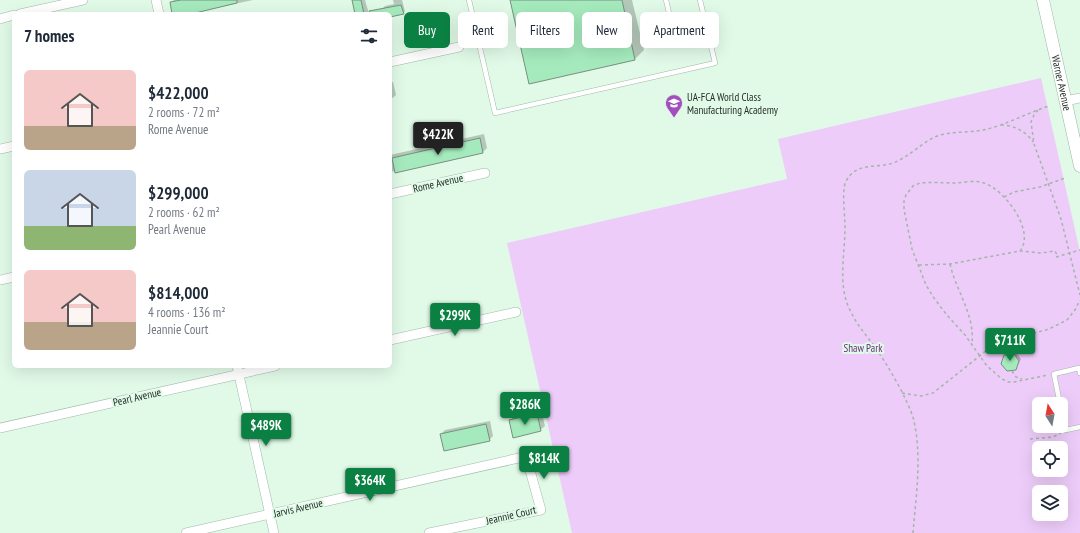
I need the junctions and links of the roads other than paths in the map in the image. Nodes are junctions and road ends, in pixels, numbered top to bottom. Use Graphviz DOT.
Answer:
graph roads {
  1 [pos="83,0"];
  2 [pos="156,0"];
  3 [pos="469,0"];
  4 [pos="666,0"];
  5 [pos="700,0"];
  6 [pos="1043,0"];
  7 [pos="29,12"];
  8 [pos="159,12"];
  9 [pos="669,12"];
  10 [pos="703,12"];
  11 [pos="12,16"];
  12 [pos="0,19"];
  13 [pos="458,47"];
  14 [pos="712,48"];
  15 [pos="392,62"];
  16 [pos="1080,98"];
  17 [pos="1066,101"];
  18 [pos="12,146"];
  19 [pos="0,149"];
  20 [pos="1080,166"];
  21 [pos="485,173"];
  22 [pos="392,194"];
  23 [pos="12,277"];
  24 [pos="0,280"];
  25 [pos="516,312"];
  26 [pos="392,340"];
  27 [pos="256,368"];
  28 [pos="238,370"];
  29 [pos="1080,373"];
  30 [pos="1059,397"];
  31 [pos="1080,427"];
  32 [pos="0,428"];
  33 [pos="1068,430"];
  34 [pos="550,451"];
  35 [pos="526,456"];
  36 [pos="270,514"];
  37 [pos="186,533"];
  38 [pos="274,533"];
  39 [pos="429,533"];
  1 -- 7 [label="street"];
  2 -- 8 [label="street"];
  3 -- 14 [label="lane"];
  4 -- 9 [label="lane"];
  5 -- 10 [label="lane"];
  6 -- 17 [label="street, Warner Avenue"];
  11 -- 12 [label="street"];
  13 -- 15 [label="street"];
  16 -- 17 [label="street"];
  17 -- 20 [label="street, Warner Avenue"];
  18 -- 19 [label="street"];
  21 -- 22 [label="street, Rome Avenue"];
  23 -- 24 [label="street"];
  25 -- 26 [label="street"];
  27 -- 28 [label="street, Pearl Avenue"];
  28 -- 32 [label="street, Pearl Avenue"];
  28 -- 36 [label="street"];
  29 -- 30 [label="lane"];
  31 -- 33 [label="lane"];
  34 -- 35 [label="street, Jarvis Avenue"];
  35 -- 36 [label="street, Jarvis Avenue"];
  35 -- 39 [label="street, Jeannie Court"];
  36 -- 37 [label="street, Jarvis Avenue"];
  36 -- 38 [label="street"];
}
